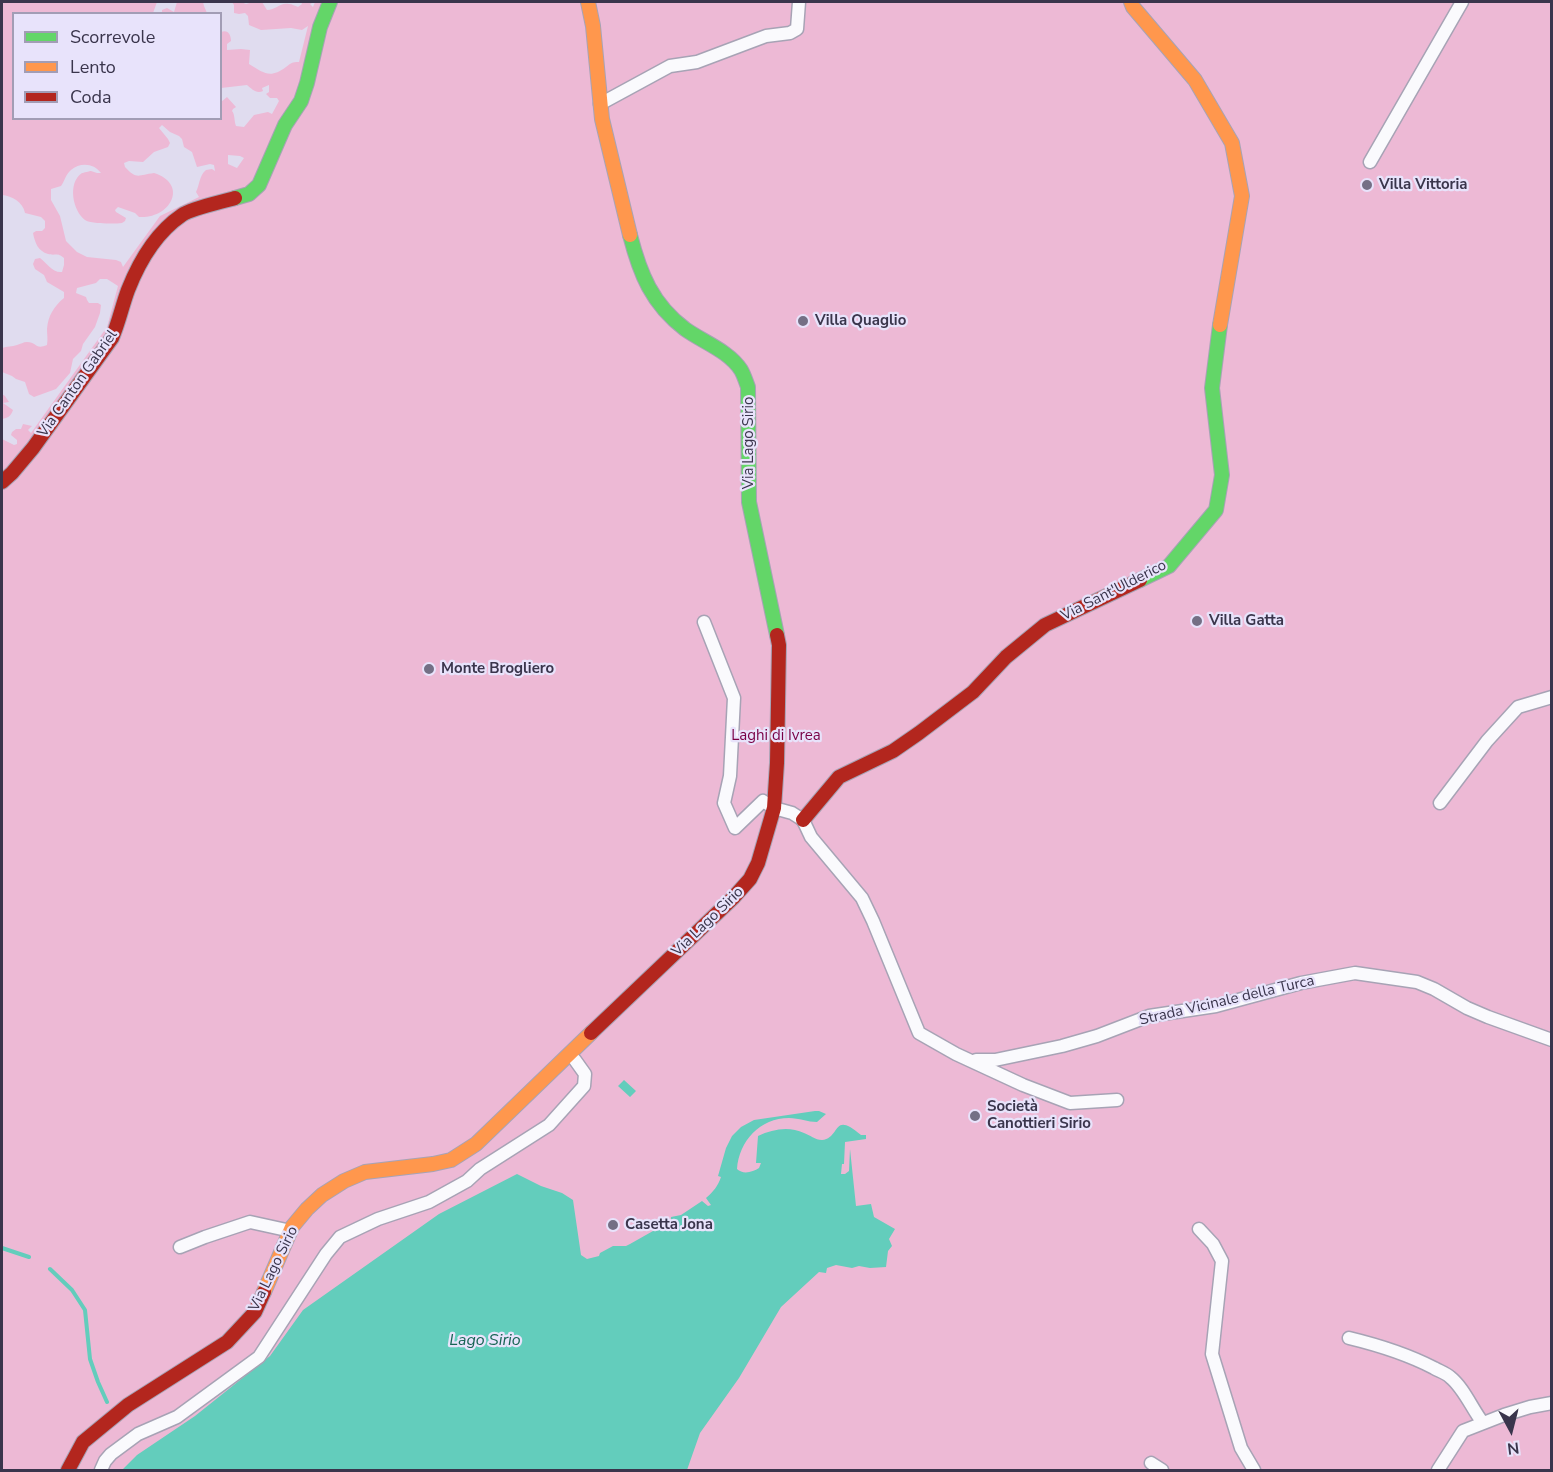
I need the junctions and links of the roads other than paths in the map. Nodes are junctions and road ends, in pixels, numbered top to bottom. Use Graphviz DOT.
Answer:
graph roads {
  1 [pos="330,2"];
  2 [pos="588,2"];
  3 [pos="799,2"];
  4 [pos="1131,2"];
  5 [pos="1462,2"];
  6 [pos="600,112"];
  7 [pos="1370,162"];
  8 [pos="2,482"];
  9 [pos="704,622"];
  10 [pos="1551,697"];
  11 [pos="1440,803"];
  12 [pos="774,808"];
  13 [pos="803,820"];
  14 [pos="1551,1040"];
  15 [pos="966,1058"];
  16 [pos="575,1060"];
  17 [pos="1117,1100"];
  18 [pos="1199,1229"];
  19 [pos="291,1231"];
  20 [pos="180,1247"];
  21 [pos="1348,1338"];
  22 [pos="1551,1403"];
  23 [pos="1483,1423"];
  24 [pos="1445,1459"];
  25 [pos="1151,1463"];
  26 [pos="68,1470"];
  27 [pos="101,1470"];
  28 [pos="1162,1470"];
  29 [pos="1254,1470"];
  30 [pos="1438,1470"];
  31 [pos="1452,1470"];
  1 -- 8 [label="main road, Via Canton Gabriel"];
  2 -- 6 [label="main road, Via Lago Sirio"];
  3 -- 6 [label="street"];
  4 -- 13 [label="main road, Via Sant'Ulderico"];
  5 -- 7 [label="street"];
  6 -- 12 [label="main road, Via Lago Sirio"];
  9 -- 12 [label="street"];
  10 -- 11 [label="street"];
  12 -- 13 [label="street"];
  12 -- 19 [label="main road, Via Lago Sirio"];
  13 -- 15 [label="street"];
  14 -- 15 [label="street, Strada Vicinale della Turca"];
  15 -- 17 [label="street"];
  16 -- 27 [label="street"];
  18 -- 29 [label="street"];
  19 -- 20 [label="street"];
  19 -- 26 [label="main road, Via Lago Sirio"];
  21 -- 23 [label="street"];
  22 -- 23 [label="street"];
  23 -- 24 [label="street"];
  24 -- 30 [label="street"];
  24 -- 31 [label="street"];
  25 -- 28 [label="street"];
}
